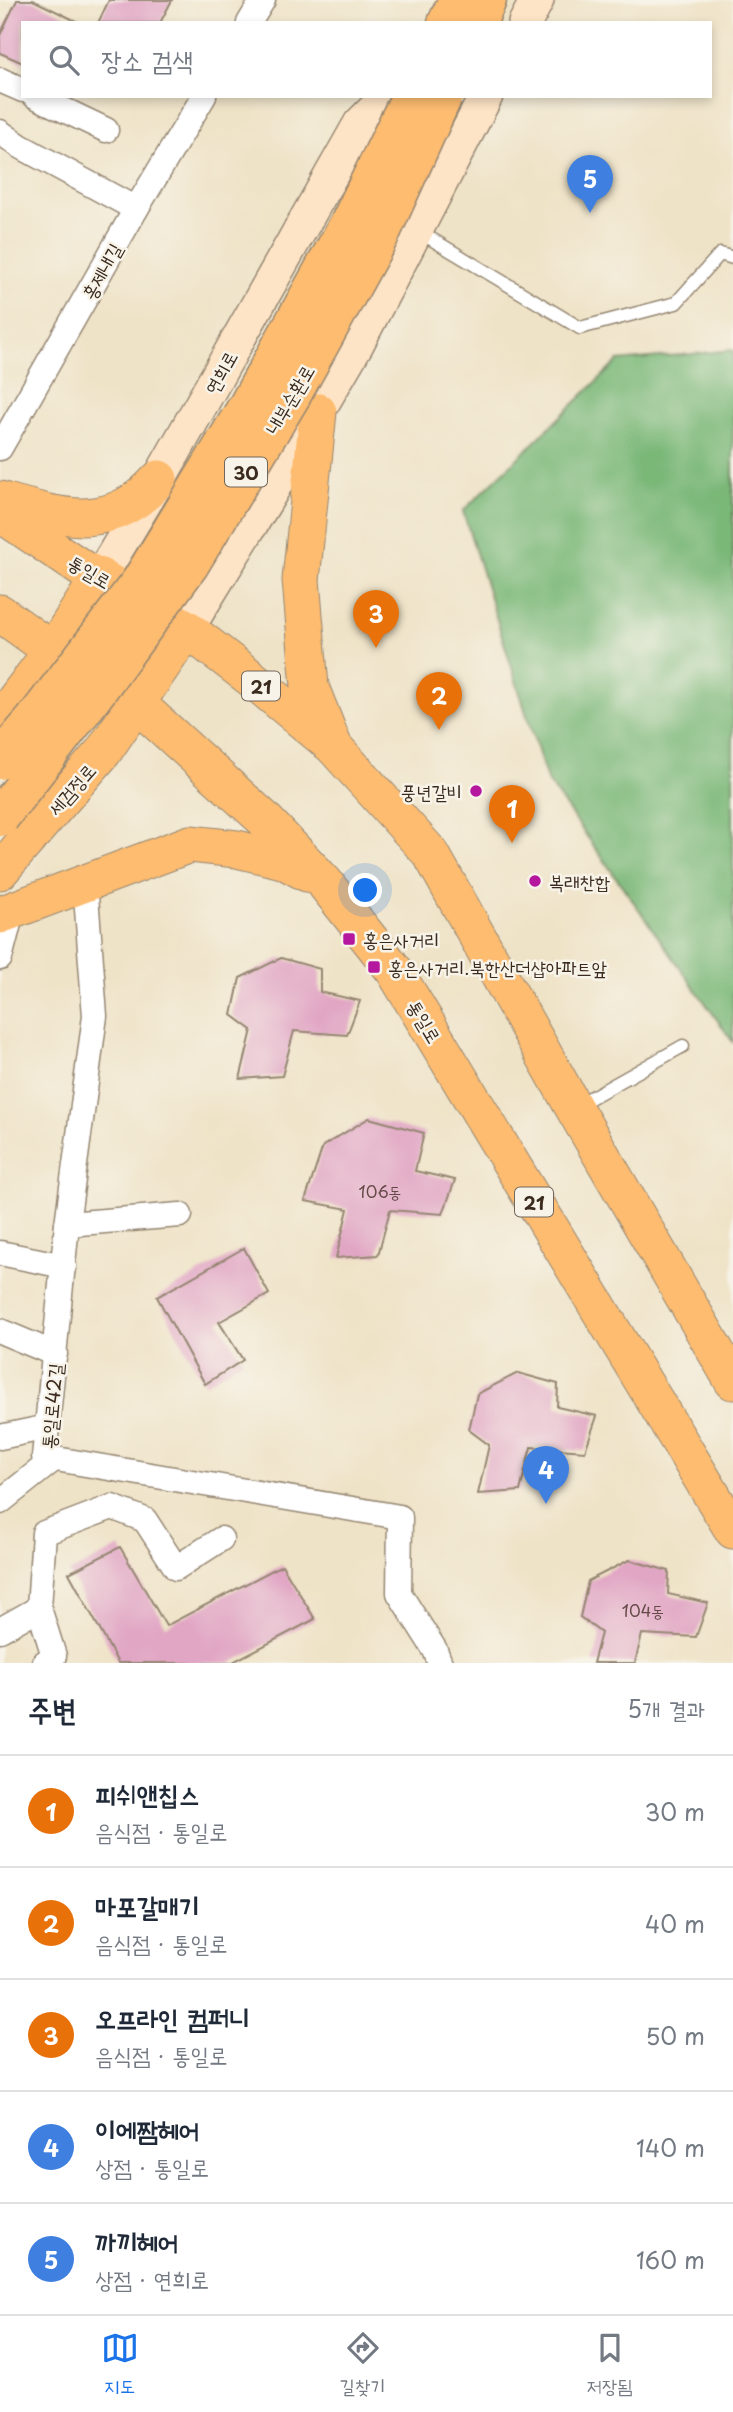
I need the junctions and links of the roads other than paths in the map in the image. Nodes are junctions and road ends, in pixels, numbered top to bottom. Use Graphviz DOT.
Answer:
graph roads {
  1 [pos="262,0"];
  2 [pos="458,0"];
  3 [pos="486,0"];
  4 [pos="537,0"];
  5 [pos="250,21"];
  6 [pos="448,21"];
  7 [pos="464,21"];
  8 [pos="478,21"];
  9 [pos="526,21"];
  10 [pos="0,80"];
  11 [pos="21,89"];
  12 [pos="39,98"];
  13 [pos="203,98"];
  14 [pos="386,98"];
  15 [pos="410,98"];
  16 [pos="442,98"];
  17 [pos="485,98"];
  18 [pos="106,130"];
  19 [pos="0,132"];
  20 [pos="136,209"];
  21 [pos="415,230"];
  22 [pos="733,258"];
  23 [pos="318,412"];
  24 [pos="0,448"];
  25 [pos="159,480"];
  26 [pos="0,500"];
  27 [pos="0,513"];
  28 [pos="100,577"];
  29 [pos="0,613"];
  30 [pos="187,629"];
  31 [pos="53,650"];
  32 [pos="135,702"];
  33 [pos="0,720"];
  34 [pos="333,746"];
  35 [pos="0,760"];
  36 [pos="0,817"];
  37 [pos="0,871"];
  38 [pos="85,882"];
  39 [pos="324,882"];
  40 [pos="6,911"];
  41 [pos="0,958"];
  42 [pos="683,1046"];
  43 [pos="573,1107"];
  44 [pos="180,1215"];
  45 [pos="67,1224"];
  46 [pos="0,1253"];
  47 [pos="64,1266"];
  48 [pos="0,1331"];
  49 [pos="55,1354"];
  50 [pos="733,1381"];
  51 [pos="47,1427"];
  52 [pos="0,1437"];
  53 [pos="54,1459"];
  54 [pos="0,1502"];
  55 [pos="733,1530"];
  56 [pos="221,1539"];
  57 [pos="39,1608"];
  58 [pos="0,1630"];
  59 [pos="44,1663"];
  60 [pos="440,1663"];
  1 -- 5 [label="street"];
  2 -- 6 [label="highway"];
  3 -- 7 [label="main road"];
  3 -- 8 [label="highway"];
  4 -- 9 [label="main road"];
  10 -- 11 [label="street"];
  12 -- 18 [label="street"];
  13 -- 20 [label="street, 홍제내길"];
  14 -- 25 [label="main road, 연희로"];
  15 -- 35 [label="highway, 내부순환로 / 30, bridge"];
  16 -- 36 [label="highway, 내부순환로 / 30, bridge"];
  17 -- 21 [label="main road"];
  19 -- 20 [label="street"];
  20 -- 24 [label="street, 홍제내길"];
  21 -- 22 [label="lane"];
  21 -- 23 [label="main road"];
  23 -- 30 [label="main road"];
  23 -- 34 [label="main road"];
  25 -- 26 [label="main road"];
  25 -- 28 [label="main road, 연희로"];
  27 -- 28 [label="main road, 통일로"];
  28 -- 30 [label="main road, 통일로"];
  28 -- 31 [label="main road, 연희로"];
  29 -- 31 [label="main road, 통일로 / 21"];
  30 -- 32 [label="main road"];
  30 -- 34 [label="main road, 통일로 / 21"];
  31 -- 32 [label="main road, 통일로 / 21"];
  31 -- 33 [label="main road"];
  32 -- 37 [label="main road, 세검정로"];
  32 -- 39 [label="main road, 통일로 / 21"];
  34 -- 43 [label="main road, 통일로 / 21"];
  38 -- 39 [label="main road"];
  38 -- 40 [label="main road"];
  38 -- 45 [label="street, 통일로42길"];
  39 -- 55 [label="main road, 통일로 / 21"];
  40 -- 41 [label="street"];
  42 -- 43 [label="lane"];
  43 -- 50 [label="main road, 통일로 / 21"];
  44 -- 45 [label="street"];
  45 -- 47 [label="street, 통일로42길"];
  46 -- 47 [label="street"];
  47 -- 49 [label="street, 통일로42길"];
  48 -- 49 [label="street"];
  49 -- 51 [label="street, 통일로42길"];
  51 -- 52 [label="street"];
  51 -- 53 [label="street, 통일로42길"];
  53 -- 54 [label="street"];
  53 -- 60 [label="street, 통일로42길"];
  56 -- 57 [label="street"];
  57 -- 58 [label="street"];
  57 -- 59 [label="street"];
}
